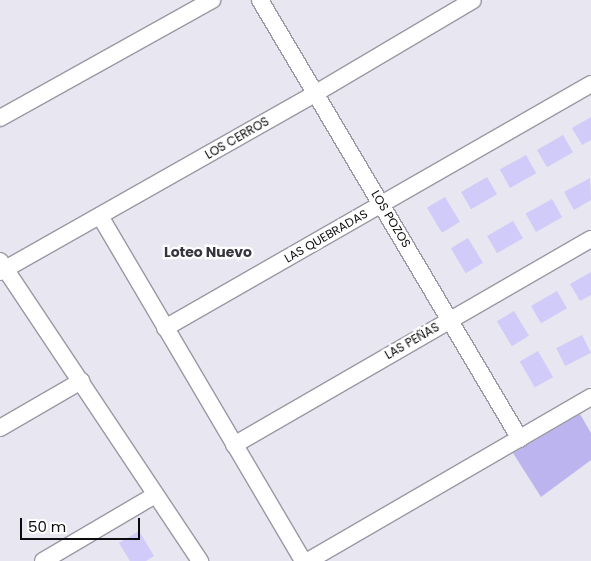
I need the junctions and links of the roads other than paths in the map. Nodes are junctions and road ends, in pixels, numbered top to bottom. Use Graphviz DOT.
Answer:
graph roads {
  1 [pos="212,0"];
  2 [pos="260,0"];
  3 [pos="473,0"];
  4 [pos="591,84"];
  5 [pos="316,93"];
  6 [pos="0,118"];
  7 [pos="382,204"];
  8 [pos="100,216"];
  9 [pos="591,239"];
  10 [pos="2,267"];
  11 [pos="450,319"];
  12 [pos="166,328"];
  13 [pos="81,381"];
  14 [pos="591,396"];
  15 [pos="0,428"];
  16 [pos="520,439"];
  17 [pos="234,445"];
  18 [pos="155,495"];
  19 [pos="43,561"];
  20 [pos="200,561"];
  21 [pos="303,561"];
  22 [pos="308,561"];
  1 -- 6 [label="street"];
  2 -- 5 [label="street, LOS POZOS"];
  3 -- 5 [label="street, LOS CERROS"];
  4 -- 7 [label="street, LAS QUEBRADAS"];
  5 -- 7 [label="street, LOS POZOS"];
  5 -- 8 [label="street, LOS CERROS"];
  7 -- 11 [label="street, LOS POZOS"];
  7 -- 12 [label="street, LAS QUEBRADAS"];
  8 -- 10 [label="street, LOS CERROS"];
  8 -- 12 [label="street"];
  9 -- 11 [label="street, LAS PEÑAS"];
  10 -- 13 [label="street"];
  11 -- 16 [label="street, LOS POZOS"];
  11 -- 17 [label="street, LAS PEÑAS"];
  12 -- 17 [label="street"];
  13 -- 15 [label="street"];
  13 -- 18 [label="street"];
  14 -- 16 [label="street"];
  16 -- 22 [label="street"];
  17 -- 21 [label="street"];
  18 -- 19 [label="street"];
  18 -- 20 [label="street"];
}
